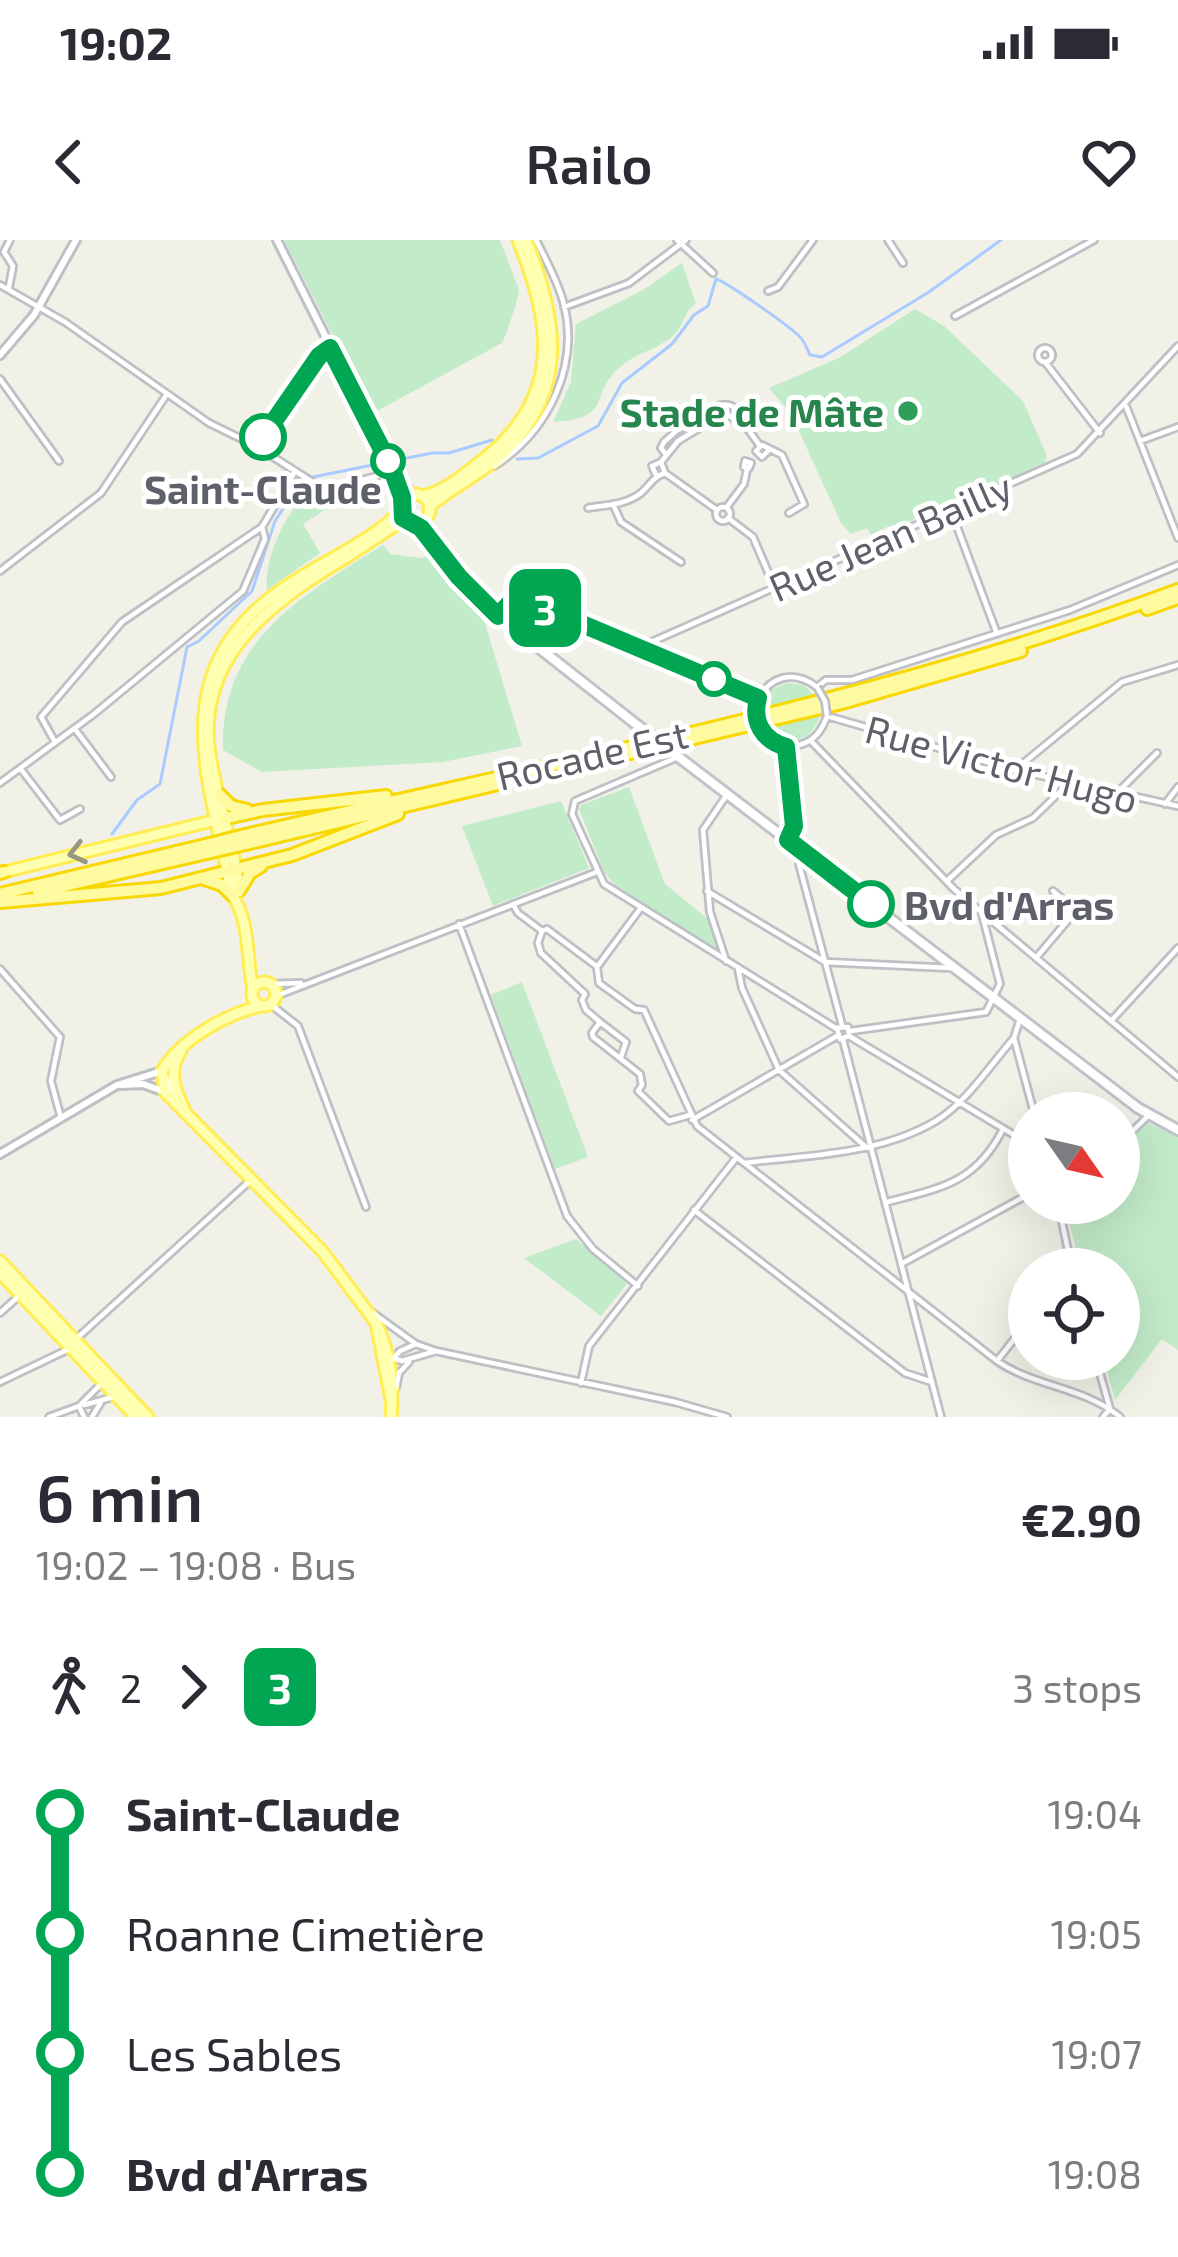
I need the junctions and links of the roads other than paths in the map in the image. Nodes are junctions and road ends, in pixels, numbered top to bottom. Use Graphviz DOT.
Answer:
graph roads {
  1 [pos="10,240"];
  2 [pos="76,240"];
  3 [pos="277,240"];
  4 [pos="522,240"];
  5 [pos="536,240"];
  6 [pos="812,240"];
  7 [pos="888,240"];
  8 [pos="1094,240"];
  9 [pos="682,242"];
  10 [pos="903,263"];
  11 [pos="712,273"];
  12 [pos="0,285"];
  13 [pos="9,287"];
  14 [pos="767,291"];
  15 [pos="564,307"];
  16 [pos="39,308"];
  17 [pos="955,316"];
  18 [pos="1178,346"];
  19 [pos="330,348"];
  20 [pos="0,355"];
  21 [pos="1045,362"];
  22 [pos="0,380"];
  23 [pos="168,393"];
  24 [pos="1126,406"];
  25 [pos="745,425"];
  26 [pos="1178,427"];
  27 [pos="1100,433"];
  28 [pos="1140,441"];
  29 [pos="256,446"];
  30 [pos="760,446"];
  31 [pos="768,451"];
  32 [pos="664,453"];
  33 [pos="757,454"];
  34 [pos="59,461"];
  35 [pos="661,462"];
  36 [pos="390,466"];
  37 [pos="665,473"];
  38 [pos="297,475"];
  39 [pos="656,476"];
  40 [pos="452,484"];
  41 [pos="613,504"];
  42 [pos="1178,507"];
  43 [pos="588,508"];
  44 [pos="726,508"];
  45 [pos="950,508"];
  46 [pos="414,509"];
  47 [pos="717,510"];
  48 [pos="1168,511"];
  49 [pos="789,513"];
  50 [pos="728,518"];
  51 [pos="262,527"];
  52 [pos="1178,538"];
  53 [pos="681,562"];
  54 [pos="1178,565"];
  55 [pos="0,571"];
  56 [pos="774,586"];
  57 [pos="1178,594"];
  58 [pos="498,616"];
  59 [pos="997,632"];
  60 [pos="640,647"];
  61 [pos="1178,664"];
  62 [pos="817,687"];
  63 [pos="758,698"];
  64 [pos="826,716"];
  65 [pos="75,729"];
  66 [pos="811,741"];
  67 [pos="55,742"];
  68 [pos="786,747"];
  69 [pos="1156,753"];
  70 [pos="675,754"];
  71 [pos="20,768"];
  72 [pos="1015,770"];
  73 [pos="111,777"];
  74 [pos="0,782"];
  75 [pos="1069,783"];
  76 [pos="1178,787"];
  77 [pos="443,790"];
  78 [pos="728,794"];
  79 [pos="1115,795"];
  80 [pos="216,797"];
  81 [pos="422,802"];
  82 [pos="1165,804"];
  83 [pos="1178,806"];
  84 [pos="80,809"];
  85 [pos="262,810"];
  86 [pos="220,819"];
  87 [pos="151,836"];
  88 [pos="246,839"];
  89 [pos="788,840"];
  90 [pos="804,853"];
  91 [pos="264,864"];
  92 [pos="231,870"];
  93 [pos="1,872"];
  94 [pos="596,872"];
  95 [pos="200,878"];
  96 [pos="947,881"];
  97 [pos="706,891"];
  98 [pos="1053,891"];
  99 [pos="37,892"];
  100 [pos="236,896"];
  101 [pos="8,898"];
  102 [pos="512,904"];
  103 [pos="640,909"];
  104 [pos="982,914"];
  105 [pos="459,924"];
  106 [pos="542,931"];
  107 [pos="1178,948"];
  108 [pos="249,952"];
  109 [pos="1036,959"];
  110 [pos="726,961"];
  111 [pos="825,962"];
  112 [pos="597,967"];
  113 [pos="954,967"];
  114 [pos="738,968"];
  115 [pos="0,969"];
  116 [pos="307,981"];
  117 [pos="269,983"];
  118 [pos="253,990"];
  119 [pos="995,1000"];
  120 [pos="270,1002"];
  121 [pos="1020,1018"];
  122 [pos="228,1019"];
  123 [pos="600,1022"];
  124 [pos="1111,1022"];
  125 [pos="843,1033"];
  126 [pos="1014,1038"];
  127 [pos="192,1040"];
  128 [pos="620,1058"];
  129 [pos="779,1070"];
  130 [pos="162,1071"];
  131 [pos="1178,1077"];
  132 [pos="117,1085"];
  133 [pos="165,1092"];
  134 [pos="1028,1092"];
  135 [pos="959,1102"];
  136 [pos="186,1113"];
  137 [pos="1148,1116"];
  138 [pos="691,1117"];
  139 [pos="61,1118"];
  140 [pos="1140,1124"];
  141 [pos="1003,1129"];
  142 [pos="1178,1130"];
  143 [pos="1008,1132"];
  144 [pos="870,1148"];
  145 [pos="0,1154"];
  146 [pos="739,1161"];
  147 [pos="252,1179"];
  148 [pos="887,1202"];
  149 [pos="1008,1205"];
  150 [pos="366,1207"];
  151 [pos="694,1210"];
  152 [pos="0,1261"];
  153 [pos="902,1263"];
  154 [pos="0,1273"];
  155 [pos="638,1286"];
  156 [pos="20,1295"];
  157 [pos="911,1296"];
  158 [pos="367,1307"];
  159 [pos="0,1313"];
  160 [pos="73,1344"];
  161 [pos="416,1344"];
  162 [pos="1008,1347"];
  163 [pos="436,1351"];
  164 [pos="388,1357"];
  165 [pos="412,1359"];
  166 [pos="997,1361"];
  167 [pos="1102,1380"];
  168 [pos="0,1382"];
  169 [pos="103,1382"];
  170 [pos="933,1382"];
  171 [pos="581,1383"];
  172 [pos="116,1396"];
  173 [pos="102,1400"];
  174 [pos="79,1406"];
  175 [pos="1110,1409"];
  176 [pos="391,1411"];
  177 [pos="49,1417"];
  178 [pos="88,1417"];
  179 [pos="136,1417"];
  180 [pos="148,1417"];
  181 [pos="727,1417"];
  182 [pos="941,1417"];
  183 [pos="1103,1417"];
  184 [pos="1120,1417"];
  1 -- 13 [label="street"];
  2 -- 16 [label="street"];
  3 -- 19 [label="street"];
  4 -- 40 [label="main road"];
  4 -- 40 [label="main road"];
  5 -- 15 [label="street"];
  6 -- 14 [label="street"];
  7 -- 10 [label="street"];
  8 -- 17 [label="street"];
  9 -- 11 [label="street"];
  9 -- 15 [label="street"];
  12 -- 16 [label="street"];
  15 -- 40 [label="street"];
  16 -- 20 [label="street"];
  16 -- 23 [label="street"];
  18 -- 24 [label="street, Rue Jean Bailly"];
  19 -- 29 [label="street"];
  19 -- 36 [label="street"];
  21 -- 27 [label="street"];
  22 -- 34 [label="street"];
  23 -- 29 [label="street"];
  23 -- 55 [label="street"];
  24 -- 27 [label="street, Rue Jean Bailly"];
  24 -- 28 [label="street"];
  25 -- 30 [label="street"];
  25 -- 32 [label="street"];
  25 -- 32 [label="street"];
  26 -- 28 [label="street"];
  27 -- 45 [label="street, Rue Jean Bailly"];
  28 -- 48 [label="street"];
  29 -- 38 [label="street"];
  30 -- 31 [label="street"];
  30 -- 33 [label="street"];
  31 -- 33 [label="street"];
  31 -- 49 [label="street"];
  32 -- 35 [label="street"];
  33 -- 44 [label="street"];
  35 -- 37 [label="street"];
  35 -- 39 [label="street"];
  36 -- 38 [label="street"];
  36 -- 46 [label="street"];
  37 -- 39 [label="street"];
  37 -- 47 [label="street"];
  38 -- 51 [label="street"];
  39 -- 41 [label="street"];
  40 -- 46 [label="main road"];
  41 -- 43 [label="street"];
  41 -- 53 [label="street"];
  42 -- 48 [label="street"];
  44 -- 47 [label="street"];
  44 -- 50 [label="street"];
  45 -- 56 [label="street, Rue Jean Bailly"];
  45 -- 59 [label="street"];
  46 -- 58 [label="main road"];
  46 -- 80 [label="main road"];
  47 -- 50 [label="street"];
  48 -- 52 [label="street"];
  50 -- 56 [label="street"];
  51 -- 65 [label="street"];
  51 -- 67 [label="street"];
  54 -- 59 [label="street"];
  56 -- 60 [label="street, Rue Jean Bailly"];
  57 -- 77 [label="highway, Rocade Est"];
  57 -- 81 [label="highway, Rocade Est"];
  58 -- 60 [label="street"];
  58 -- 70 [label="main road, bridge"];
  59 -- 62 [label="street"];
  60 -- 63 [label="street"];
  61 -- 72 [label="street"];
  62 -- 63 [label="street"];
  62 -- 64 [label="street, bridge"];
  63 -- 68 [label="street, bridge"];
  64 -- 66 [label="street"];
  64 -- 72 [label="street, Rue Victor Hugo"];
  65 -- 67 [label="street"];
  65 -- 73 [label="street"];
  66 -- 68 [label="street"];
  66 -- 96 [label="street"];
  67 -- 71 [label="street"];
  68 -- 89 [label="street"];
  69 -- 79 [label="street"];
  70 -- 78 [label="main road"];
  70 -- 94 [label="street"];
  71 -- 74 [label="street"];
  71 -- 84 [label="street"];
  72 -- 75 [label="street, Rue Victor Hugo"];
  75 -- 79 [label="street, Rue Victor Hugo"];
  75 -- 96 [label="street"];
  76 -- 82 [label="street"];
  77 -- 85 [label="highway"];
  77 -- 88 [label="highway, Rocade Est"];
  78 -- 89 [label="main road"];
  78 -- 97 [label="street"];
  79 -- 82 [label="street, Rue Victor Hugo"];
  80 -- 85 [label="highway"];
  80 -- 86 [label="main road"];
  80 -- 87 [label="main road"];
  81 -- 88 [label="highway, Rocade Est"];
  81 -- 91 [label="highway"];
  82 -- 83 [label="street, Rue Victor Hugo"];
  85 -- 86 [label="highway"];
  86 -- 87 [label="main road"];
  86 -- 92 [label="main road"];
  87 -- 93 [label="main road, one-way"];
  88 -- 99 [label="highway, Rocade Est, bridge"];
  89 -- 90 [label="main road"];
  90 -- 111 [label="street"];
  90 -- 113 [label="main road"];
  91 -- 92 [label="highway"];
  91 -- 100 [label="highway"];
  92 -- 95 [label="highway"];
  92 -- 100 [label="main road"];
  94 -- 102 [label="street"];
  94 -- 103 [label="street"];
  95 -- 99 [label="highway"];
  95 -- 100 [label="highway"];
  96 -- 104 [label="street"];
  97 -- 110 [label="street"];
  97 -- 111 [label="street"];
  98 -- 109 [label="street"];
  99 -- 101 [label="highway, Rocade Est"];
  100 -- 108 [label="main road"];
  102 -- 105 [label="street"];
  102 -- 106 [label="street"];
  103 -- 110 [label="street"];
  103 -- 112 [label="street"];
  104 -- 109 [label="street"];
  104 -- 119 [label="street"];
  105 -- 116 [label="street"];
  105 -- 155 [label="street"];
  106 -- 112 [label="street"];
  106 -- 123 [label="street"];
  107 -- 124 [label="street"];
  108 -- 117 [label="main road"];
  108 -- 118 [label="main road"];
  109 -- 124 [label="street"];
  110 -- 114 [label="street"];
  111 -- 113 [label="street"];
  111 -- 125 [label="street"];
  112 -- 138 [label="street"];
  113 -- 119 [label="main road"];
  114 -- 125 [label="street"];
  114 -- 129 [label="street"];
  115 -- 139 [label="street"];
  116 -- 117 [label="street"];
  116 -- 120 [label="street"];
  117 -- 118 [label="main road"];
  117 -- 120 [label="main road"];
  118 -- 120 [label="main road"];
  118 -- 122 [label="main road"];
  119 -- 121 [label="main road"];
  119 -- 125 [label="street"];
  120 -- 122 [label="main road"];
  120 -- 150 [label="street"];
  121 -- 126 [label="street"];
  121 -- 137 [label="main road"];
  122 -- 127 [label="main road"];
  123 -- 128 [label="street"];
  123 -- 128 [label="street"];
  124 -- 131 [label="street"];
  125 -- 129 [label="street"];
  125 -- 135 [label="street"];
  125 -- 144 [label="street"];
  126 -- 134 [label="street"];
  126 -- 135 [label="street"];
  127 -- 130 [label="main road"];
  127 -- 136 [label="main road"];
  128 -- 138 [label="street"];
  129 -- 138 [label="street"];
  129 -- 144 [label="street"];
  130 -- 132 [label="street"];
  130 -- 133 [label="main road"];
  130 -- 136 [label="street"];
  132 -- 133 [label="street"];
  132 -- 139 [label="street"];
  133 -- 136 [label="main road"];
  135 -- 141 [label="street"];
  135 -- 144 [label="street"];
  136 -- 147 [label="main road"];
  137 -- 140 [label="street"];
  137 -- 142 [label="main road"];
  138 -- 146 [label="street"];
  139 -- 145 [label="street"];
  141 -- 143 [label="street"];
  141 -- 148 [label="street"];
  144 -- 146 [label="street"];
  144 -- 148 [label="street"];
  146 -- 151 [label="street"];
  146 -- 157 [label="street"];
  147 -- 158 [label="main road"];
  147 -- 160 [label="street"];
  148 -- 153 [label="street"];
  149 -- 153 [label="street"];
  151 -- 155 [label="street"];
  151 -- 170 [label="street"];
  152 -- 160 [label="main road"];
  153 -- 157 [label="street"];
  154 -- 156 [label="main road"];
  155 -- 171 [label="street"];
  156 -- 159 [label="street"];
  156 -- 160 [label="main road"];
  157 -- 166 [label="street"];
  157 -- 170 [label="street"];
  158 -- 161 [label="street"];
  158 -- 164 [label="main road"];
  160 -- 168 [label="street"];
  160 -- 169 [label="main road"];
  160 -- 180 [label="main road"];
  161 -- 163 [label="street"];
  161 -- 164 [label="street"];
  162 -- 166 [label="street"];
  163 -- 165 [label="street"];
  163 -- 171 [label="street"];
  164 -- 165 [label="street"];
  164 -- 176 [label="main road"];
  164 -- 176 [label="main road"];
  165 -- 176 [label="street"];
  166 -- 175 [label="street"];
  167 -- 175 [label="street"];
  169 -- 172 [label="main road"];
  169 -- 174 [label="street"];
  170 -- 182 [label="street"];
  171 -- 181 [label="street"];
  172 -- 173 [label="street"];
  172 -- 179 [label="main road"];
  173 -- 174 [label="street"];
  173 -- 178 [label="street"];
  174 -- 177 [label="street"];
  174 -- 178 [label="street"];
  175 -- 183 [label="street"];
  175 -- 184 [label="street"];
}
